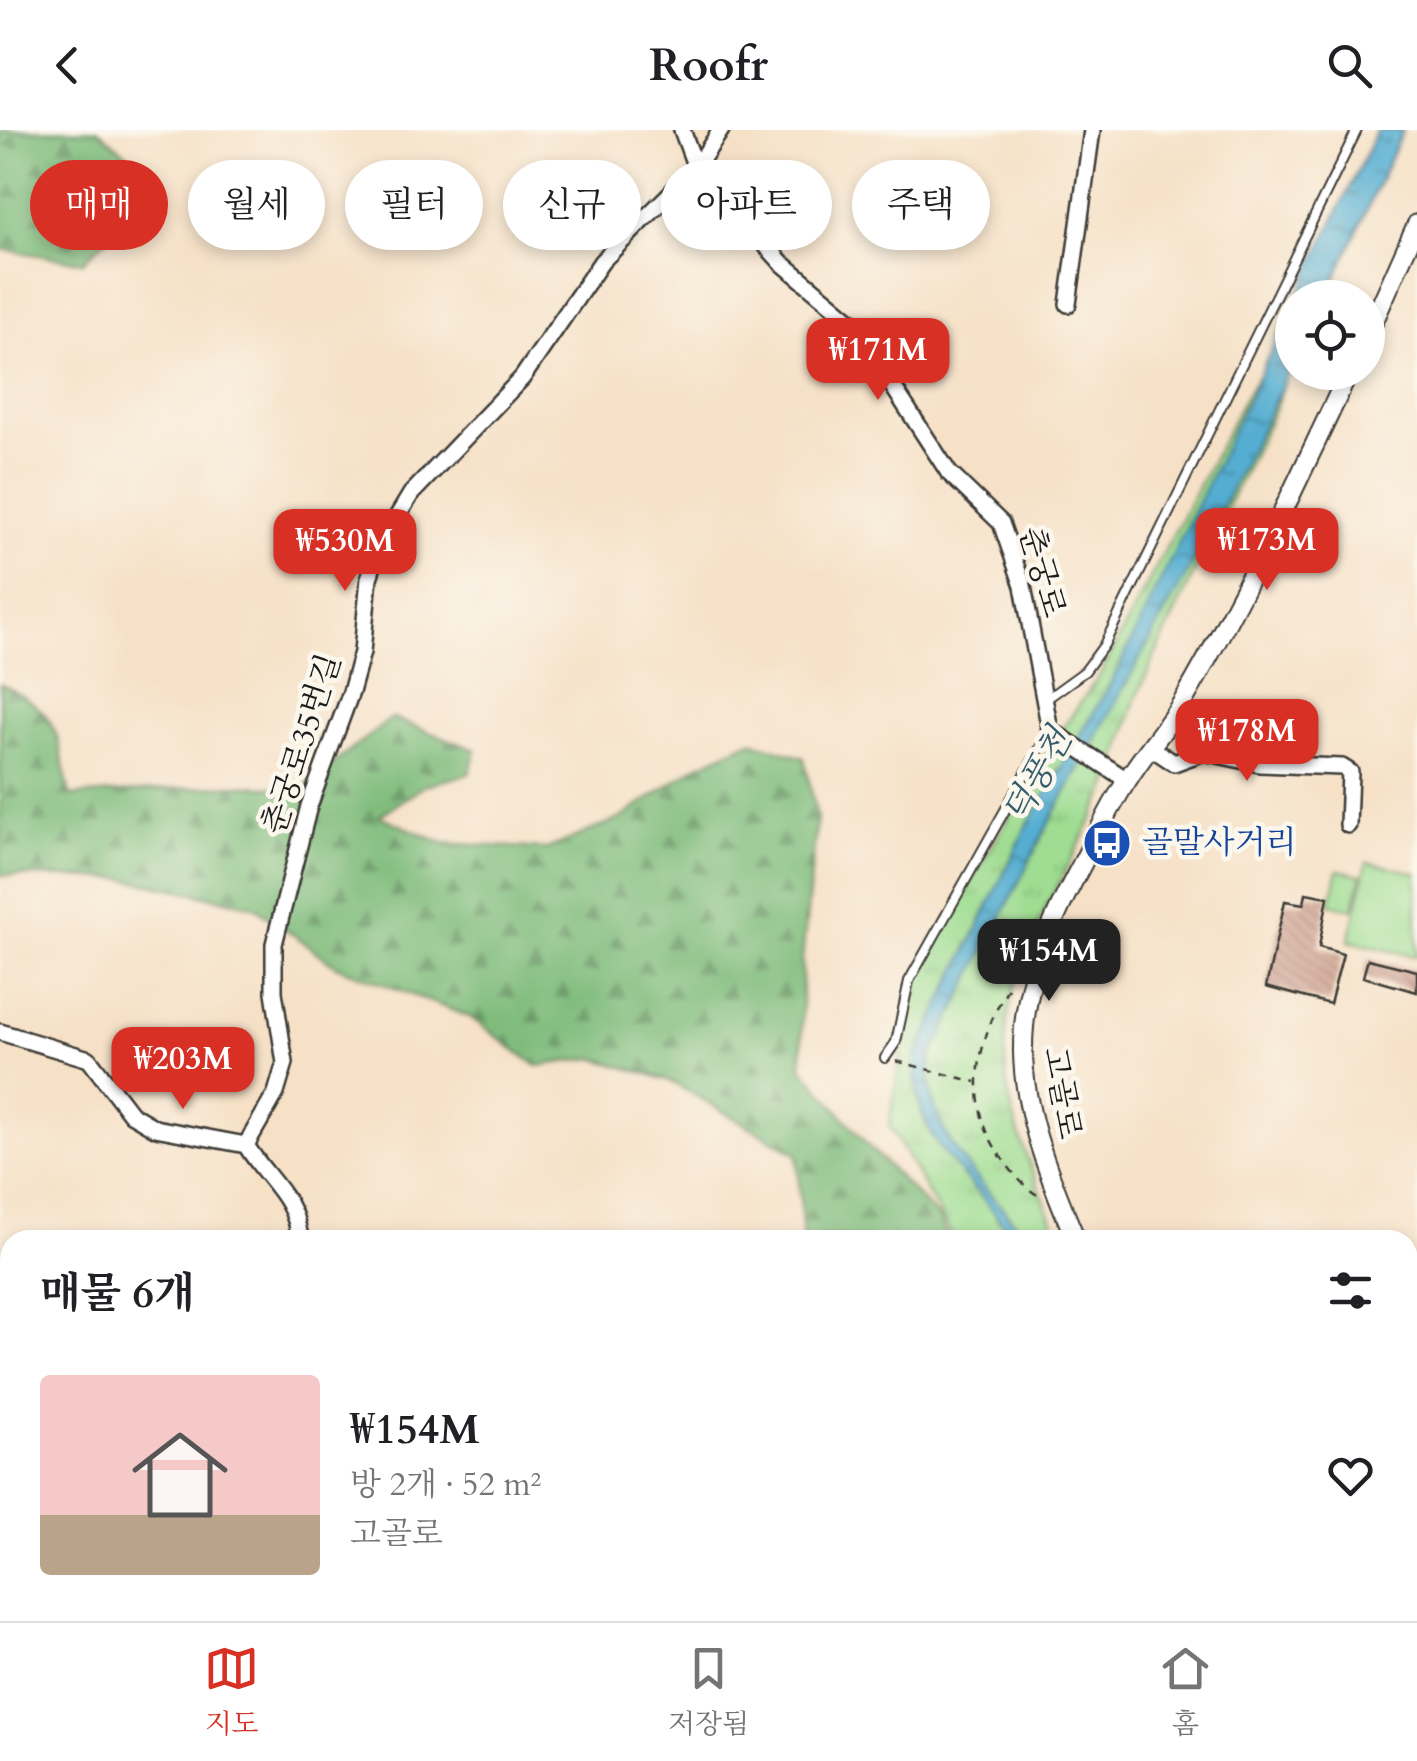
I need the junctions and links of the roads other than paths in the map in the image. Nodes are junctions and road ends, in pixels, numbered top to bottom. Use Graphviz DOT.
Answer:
graph roads {
  1 [pos="682,130"];
  2 [pos="721,130"];
  3 [pos="1092,130"];
  4 [pos="1357,130"];
  5 [pos="693,160"];
  6 [pos="701,160"];
  7 [pos="661,204"];
  8 [pos="1417,224"];
  9 [pos="771,250"];
  10 [pos="1385,296"];
  11 [pos="1068,304"];
  12 [pos="1340,390"];
  13 [pos="1044,700"];
  14 [pos="1050,730"];
  15 [pos="1150,747"];
  16 [pos="1126,780"];
  17 [pos="1348,825"];
  18 [pos="0,1032"];
  19 [pos="886,1058"];
  20 [pos="246,1144"];
  21 [pos="299,1230"];
  22 [pos="1072,1230"];
  1 -- 5 [label="street"];
  2 -- 6 [label="street"];
  3 -- 11 [label="street"];
  4 -- 13 [label="lane"];
  7 -- 20 [label="street, 춘궁로35번길"];
  8 -- 10 [label="street"];
  9 -- 13 [label="street, 춘궁로"];
  12 -- 15 [label="street, 고골로"];
  13 -- 14 [label="street, 춘궁로"];
  14 -- 16 [label="street"];
  14 -- 19 [label="lane"];
  15 -- 16 [label="street, 고골로"];
  15 -- 17 [label="street"];
  16 -- 22 [label="street, 고골로"];
  18 -- 20 [label="street"];
  20 -- 21 [label="street"];
}
